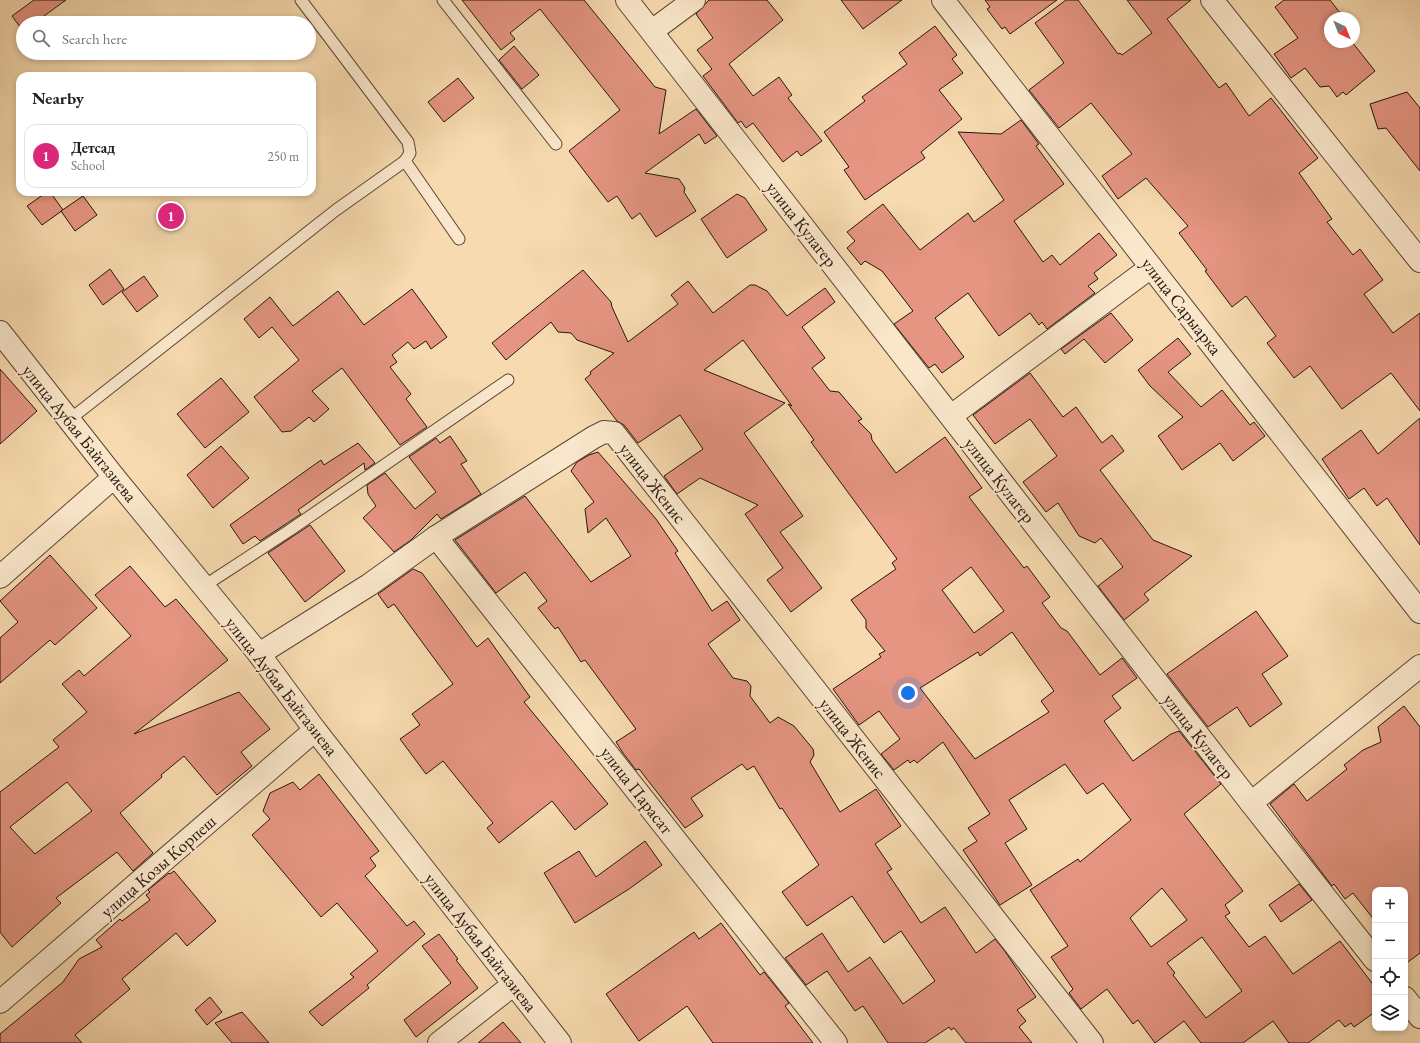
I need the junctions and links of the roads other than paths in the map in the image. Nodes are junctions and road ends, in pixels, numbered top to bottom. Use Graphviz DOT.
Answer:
graph roads {
  1 [pos="301,0"];
  2 [pos="443,0"];
  3 [pos="627,0"];
  4 [pos="694,0"];
  5 [pos="943,0"];
  6 [pos="1212,0"];
  7 [pos="313,16"];
  8 [pos="316,20"];
  9 [pos="652,31"];
  10 [pos="556,144"];
  11 [pos="405,161"];
  12 [pos="459,239"];
  13 [pos="1420,261"];
  14 [pos="1151,267"];
  15 [pos="2,339"];
  16 [pos="508,380"];
  17 [pos="951,416"];
  18 [pos="70,420"];
  19 [pos="114,477"];
  20 [pos="436,537"];
  21 [pos="0,577"];
  22 [pos="204,586"];
  23 [pos="1420,612"];
  24 [pos="260,654"];
  25 [pos="1420,666"];
  26 [pos="315,730"];
  27 [pos="1251,803"];
  28 [pos="1374,959"];
  29 [pos="514,984"];
  30 [pos="0,1002"];
  31 [pos="1408,1002"];
  32 [pos="1420,1017"];
  33 [pos="439,1043"];
  34 [pos="560,1043"];
  35 [pos="836,1043"];
  36 [pos="1092,1043"];
  1 -- 7 [label="lane"];
  2 -- 10 [label="lane"];
  3 -- 9 [label="street, улица Кулагер"];
  4 -- 9 [label="street"];
  5 -- 14 [label="street, улица Сарыарка"];
  6 -- 13 [label="street"];
  8 -- 11 [label="lane"];
  9 -- 17 [label="street, улица Кулагер"];
  11 -- 12 [label="lane"];
  11 -- 18 [label="lane"];
  14 -- 17 [label="street"];
  14 -- 23 [label="street, улица Сарыарка"];
  15 -- 18 [label="street, улица Аубая Байгазиева"];
  16 -- 22 [label="lane"];
  17 -- 27 [label="street, улица Кулагер"];
  18 -- 19 [label="street, улица Аубая Байгазиева"];
  19 -- 21 [label="street"];
  19 -- 22 [label="street, улица Аубая Байгазиева"];
  20 -- 24 [label="street"];
  20 -- 35 [label="street, улица Парасат"];
  20 -- 36 [label="street, улица Женис"];
  22 -- 24 [label="street, улица Аубая Байгазиева"];
  24 -- 26 [label="street, улица Аубая Байгазиева"];
  25 -- 27 [label="street"];
  26 -- 29 [label="street, улица Аубая Байгазиева"];
  26 -- 30 [label="street, улица Козы Корпеш"];
  27 -- 28 [label="street, улица Кулагер"];
  29 -- 33 [label="street"];
  29 -- 34 [label="street, улица Аубая Байгазиева"];
  31 -- 32 [label="street"];
}
